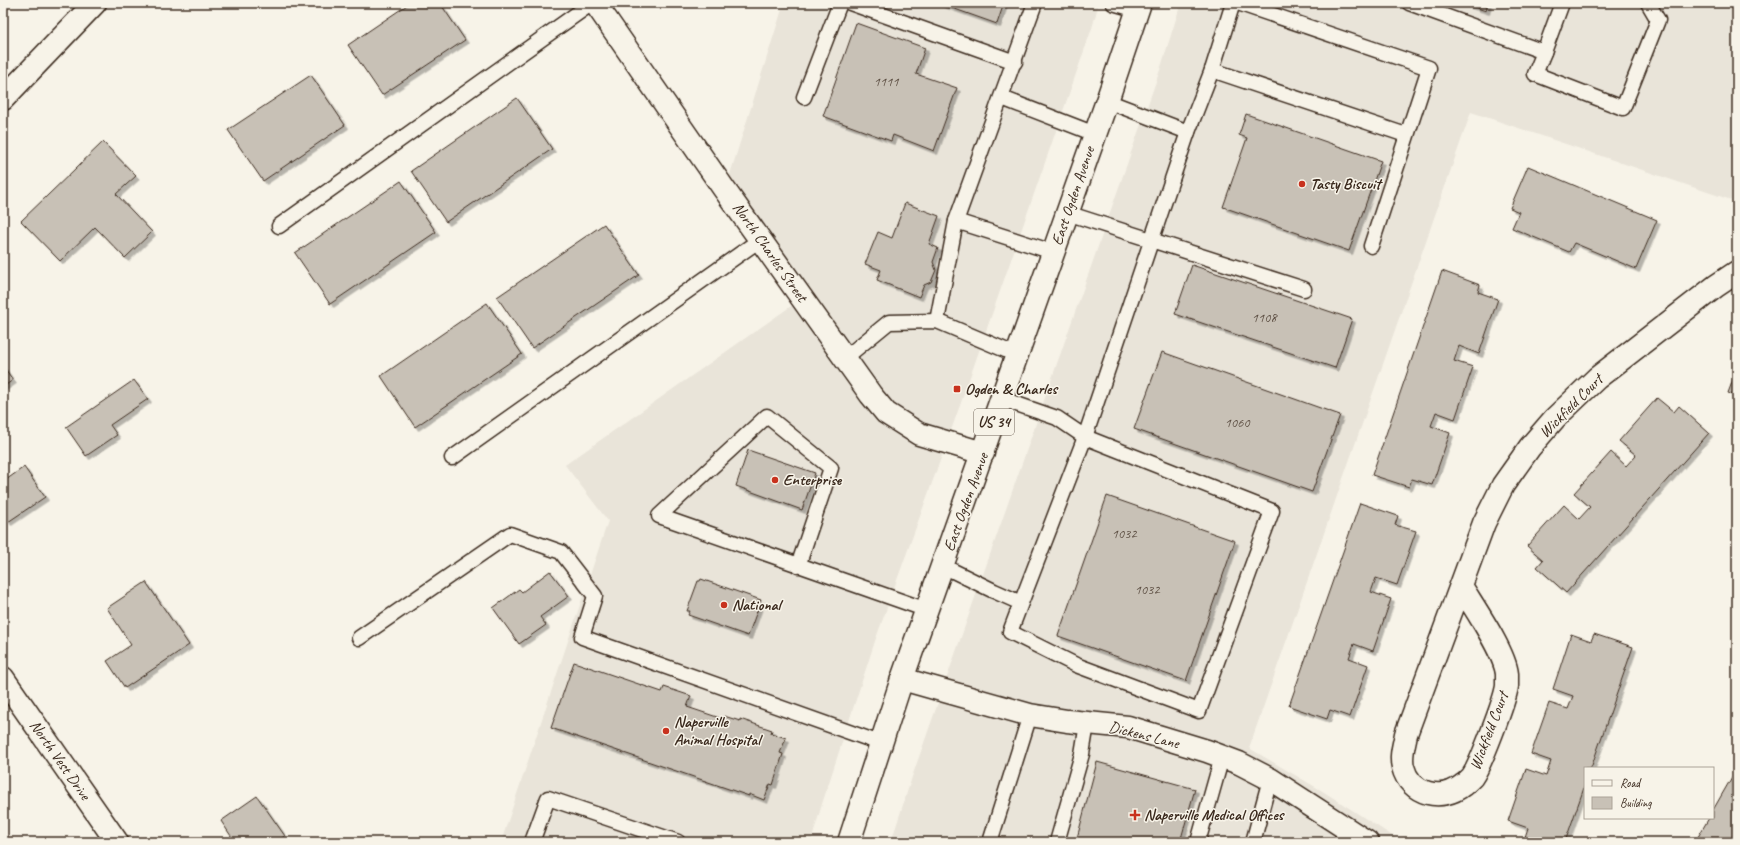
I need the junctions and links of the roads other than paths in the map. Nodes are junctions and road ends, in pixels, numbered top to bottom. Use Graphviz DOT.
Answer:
graph roads {
  1 [pos="95,3"];
  2 [pos="592,3"];
  3 [pos="595,3"];
  4 [pos="840,3"];
  5 [pos="850,3"];
  6 [pos="1035,3"];
  7 [pos="1113,3"];
  8 [pos="1233,3"];
  9 [pos="1238,3"];
  10 [pos="1409,3"];
  11 [pos="1562,3"];
  12 [pos="1648,3"];
  13 [pos="1138,7"];
  14 [pos="1544,52"];
  15 [pos="1015,62"];
  16 [pos="1212,70"];
  17 [pos="804,97"];
  18 [pos="1002,98"];
  19 [pos="3,99"];
  20 [pos="1107,101"];
  21 [pos="1188,132"];
  22 [pos="1095,134"];
  23 [pos="1406,134"];
  24 [pos="1067,213"];
  25 [pos="956,221"];
  26 [pos="279,226"];
  27 [pos="761,239"];
  28 [pos="1151,241"];
  29 [pos="1370,246"];
  30 [pos="1053,252"];
  31 [pos="1737,272"];
  32 [pos="1304,289"];
  33 [pos="937,321"];
  34 [pos="1017,355"];
  35 [pos="845,358"];
  36 [pos="1002,399"];
  37 [pos="1085,436"];
  38 [pos="983,453"];
  39 [pos="452,458"];
  40 [pos="798,566"];
  41 [pos="943,566"];
  42 [pos="1461,586"];
  43 [pos="1021,603"];
  44 [pos="927,610"];
  45 [pos="359,638"];
  46 [pos="3,678"];
  47 [pos="902,679"];
  48 [pos="1030,715"];
  49 [pos="1087,724"];
  50 [pos="880,743"];
  51 [pos="1222,757"];
  52 [pos="1270,780"];
  53 [pos="1343,835"];
  54 [pos="117,842"];
  55 [pos="532,842"];
  56 [pos="678,842"];
  57 [pos="849,842"];
  58 [pos="990,842"];
  59 [pos="1057,842"];
  60 [pos="1198,842"];
  61 [pos="1253,842"];
  62 [pos="1367,842"];
  1 -- 19 [label="street"];
  2 -- 26 [label="lane"];
  3 -- 27 [label="street, North Charles Street"];
  4 -- 17 [label="lane"];
  5 -- 15 [label="lane"];
  6 -- 15 [label="lane"];
  7 -- 13 [label="lane"];
  8 -- 16 [label="lane"];
  9 -- 23 [label="lane"];
  10 -- 14 [label="lane"];
  11 -- 14 [label="lane"];
  12 -- 14 [label="lane"];
  13 -- 20 [label="street, East Ogden Avenue / US 34"];
  15 -- 18 [label="lane"];
  16 -- 21 [label="lane"];
  16 -- 23 [label="lane"];
  18 -- 22 [label="lane"];
  18 -- 25 [label="lane"];
  20 -- 21 [label="lane"];
  20 -- 22 [label="street, East Ogden Avenue / US 34"];
  21 -- 28 [label="lane"];
  22 -- 24 [label="street, East Ogden Avenue / US 34"];
  23 -- 29 [label="lane"];
  24 -- 28 [label="lane"];
  24 -- 30 [label="street, East Ogden Avenue / US 34"];
  25 -- 30 [label="lane"];
  25 -- 33 [label="lane"];
  27 -- 35 [label="street, North Charles Street"];
  27 -- 39 [label="lane"];
  28 -- 32 [label="lane"];
  28 -- 37 [label="lane"];
  30 -- 34 [label="street, East Ogden Avenue / US 34"];
  31 -- 42 [label="street, Wickfield Court"];
  33 -- 34 [label="lane"];
  33 -- 35 [label="lane"];
  34 -- 36 [label="street, East Ogden Avenue / US 34"];
  35 -- 38 [label="street, North Charles Street"];
  36 -- 37 [label="lane"];
  36 -- 38 [label="street, East Ogden Avenue / US 34"];
  37 -- 43 [label="lane"];
  37 -- 43 [label="lane"];
  38 -- 41 [label="street, East Ogden Avenue / US 34"];
  40 -- 40 [label="lane"];
  40 -- 44 [label="lane"];
  41 -- 43 [label="lane"];
  41 -- 44 [label="street, East Ogden Avenue / US 34"];
  42 -- 42 [label="street, Wickfield Court"];
  44 -- 47 [label="street, East Ogden Avenue / US 34"];
  45 -- 50 [label="lane"];
  46 -- 54 [label="street, North Vest Drive"];
  47 -- 48 [label="street, Dickens Lane"];
  47 -- 50 [label="street, East Ogden Avenue / US 34"];
  48 -- 49 [label="street, Dickens Lane"];
  48 -- 58 [label="lane"];
  49 -- 51 [label="street, Dickens Lane"];
  49 -- 59 [label="lane"];
  50 -- 57 [label="street, East Ogden Avenue / US 34"];
  51 -- 52 [label="street, Dickens Lane"];
  51 -- 60 [label="lane"];
  52 -- 53 [label="street, Dickens Lane"];
  52 -- 61 [label="lane"];
  53 -- 62 [label="street, Dickens Lane"];
  55 -- 56 [label="lane"];
}
